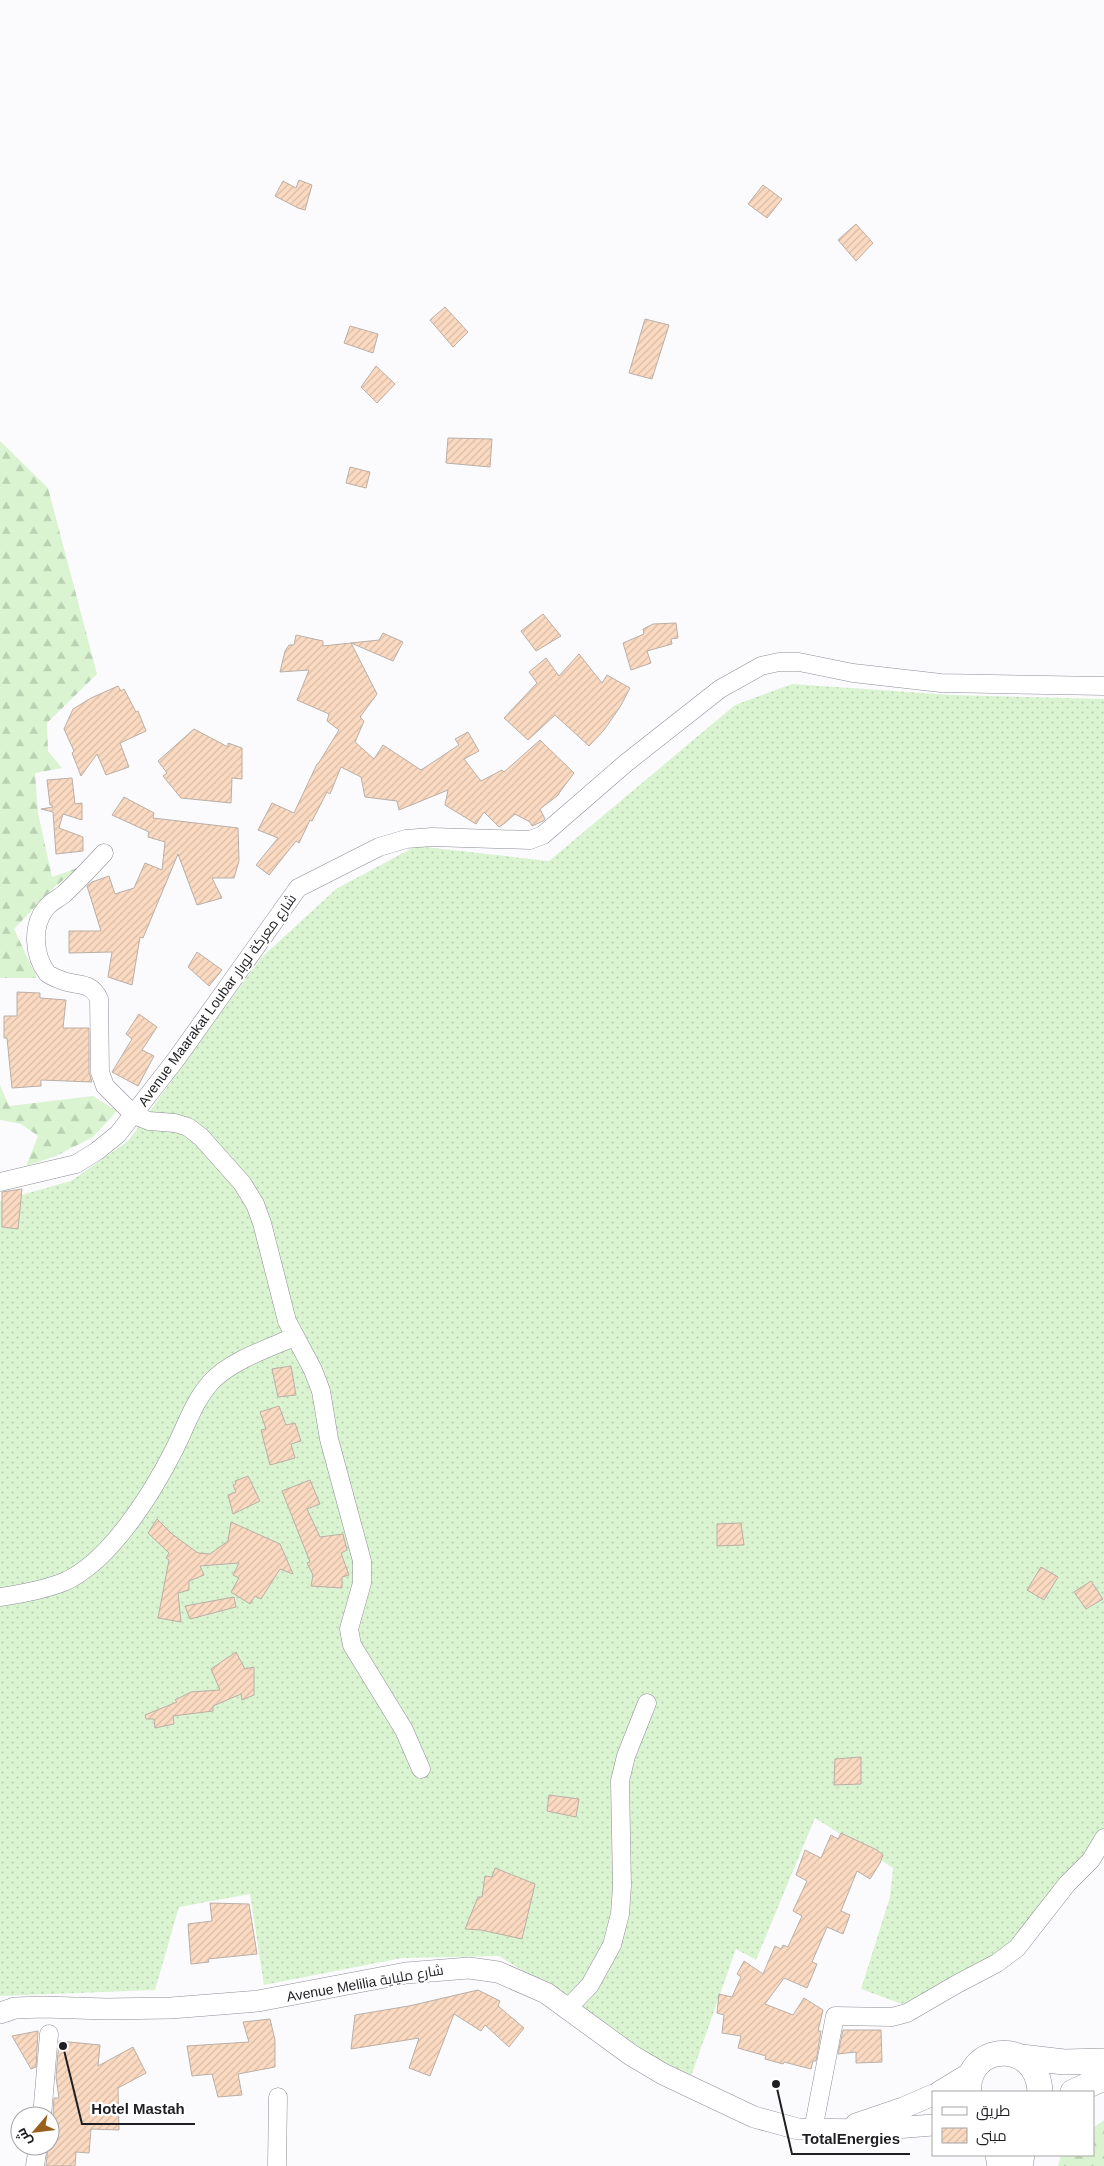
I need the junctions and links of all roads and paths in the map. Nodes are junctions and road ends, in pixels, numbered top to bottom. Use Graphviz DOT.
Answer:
graph roads {
  1 [pos="1104,686"];
  2 [pos="104,853"];
  3 [pos="134,1114"];
  4 [pos="0,1182"];
  5 [pos="294,1338"];
  6 [pos="0,1597"];
  7 [pos="647,1703"];
  8 [pos="421,1769"];
  9 [pos="1104,1838"];
  10 [pos="568,2008"];
  11 [pos="0,2013"];
  12 [pos="49,2034"];
  13 [pos="1021,2057"];
  14 [pos="1104,2061"];
  15 [pos="1104,2078"];
  16 [pos="971,2082"];
  17 [pos="942,2091"];
  18 [pos="1040,2091"];
  19 [pos="1074,2091"];
  20 [pos="932,2096"];
  21 [pos="278,2097"];
  22 [pos="43,2106"];
  23 [pos="932,2125"];
  24 [pos="839,2129"];
  25 [pos="814,2130"];
  26 [pos="277,2166"];
  1 -- 3 [label="street, Avenue Maarakat Loubar شارع معركة لوبار"];
  2 -- 3 [label="street"];
  3 -- 4 [label="street, Avenue Maarakat Loubar شارع معركة لوبار"];
  3 -- 5 [label="street"];
  5 -- 6 [label="street"];
  5 -- 8 [label="street"];
  7 -- 10 [label="street"];
  9 -- 25 [label="street"];
  10 -- 11 [label="street, Avenue Melilia شارع ملياية"];
  10 -- 25 [label="street, Avenue Melilia شارع ملياية"];
  12 -- 22 [label="street"];
  13 -- 14 [label="main road"];
  13 -- 16 [label="main road"];
  13 -- 18 [label="main road"];
  15 -- 19 [label="main road"];
  16 -- 17 [label="street"];
  20 -- 24 [label="street, Avenue Melilia شارع ملياية"];
  21 -- 26 [label="street"];
  23 -- 24 [label="street, Avenue Melilia شارع ملياية"];
  24 -- 25 [label="street, Avenue Melilia شارع ملياية"];
}
